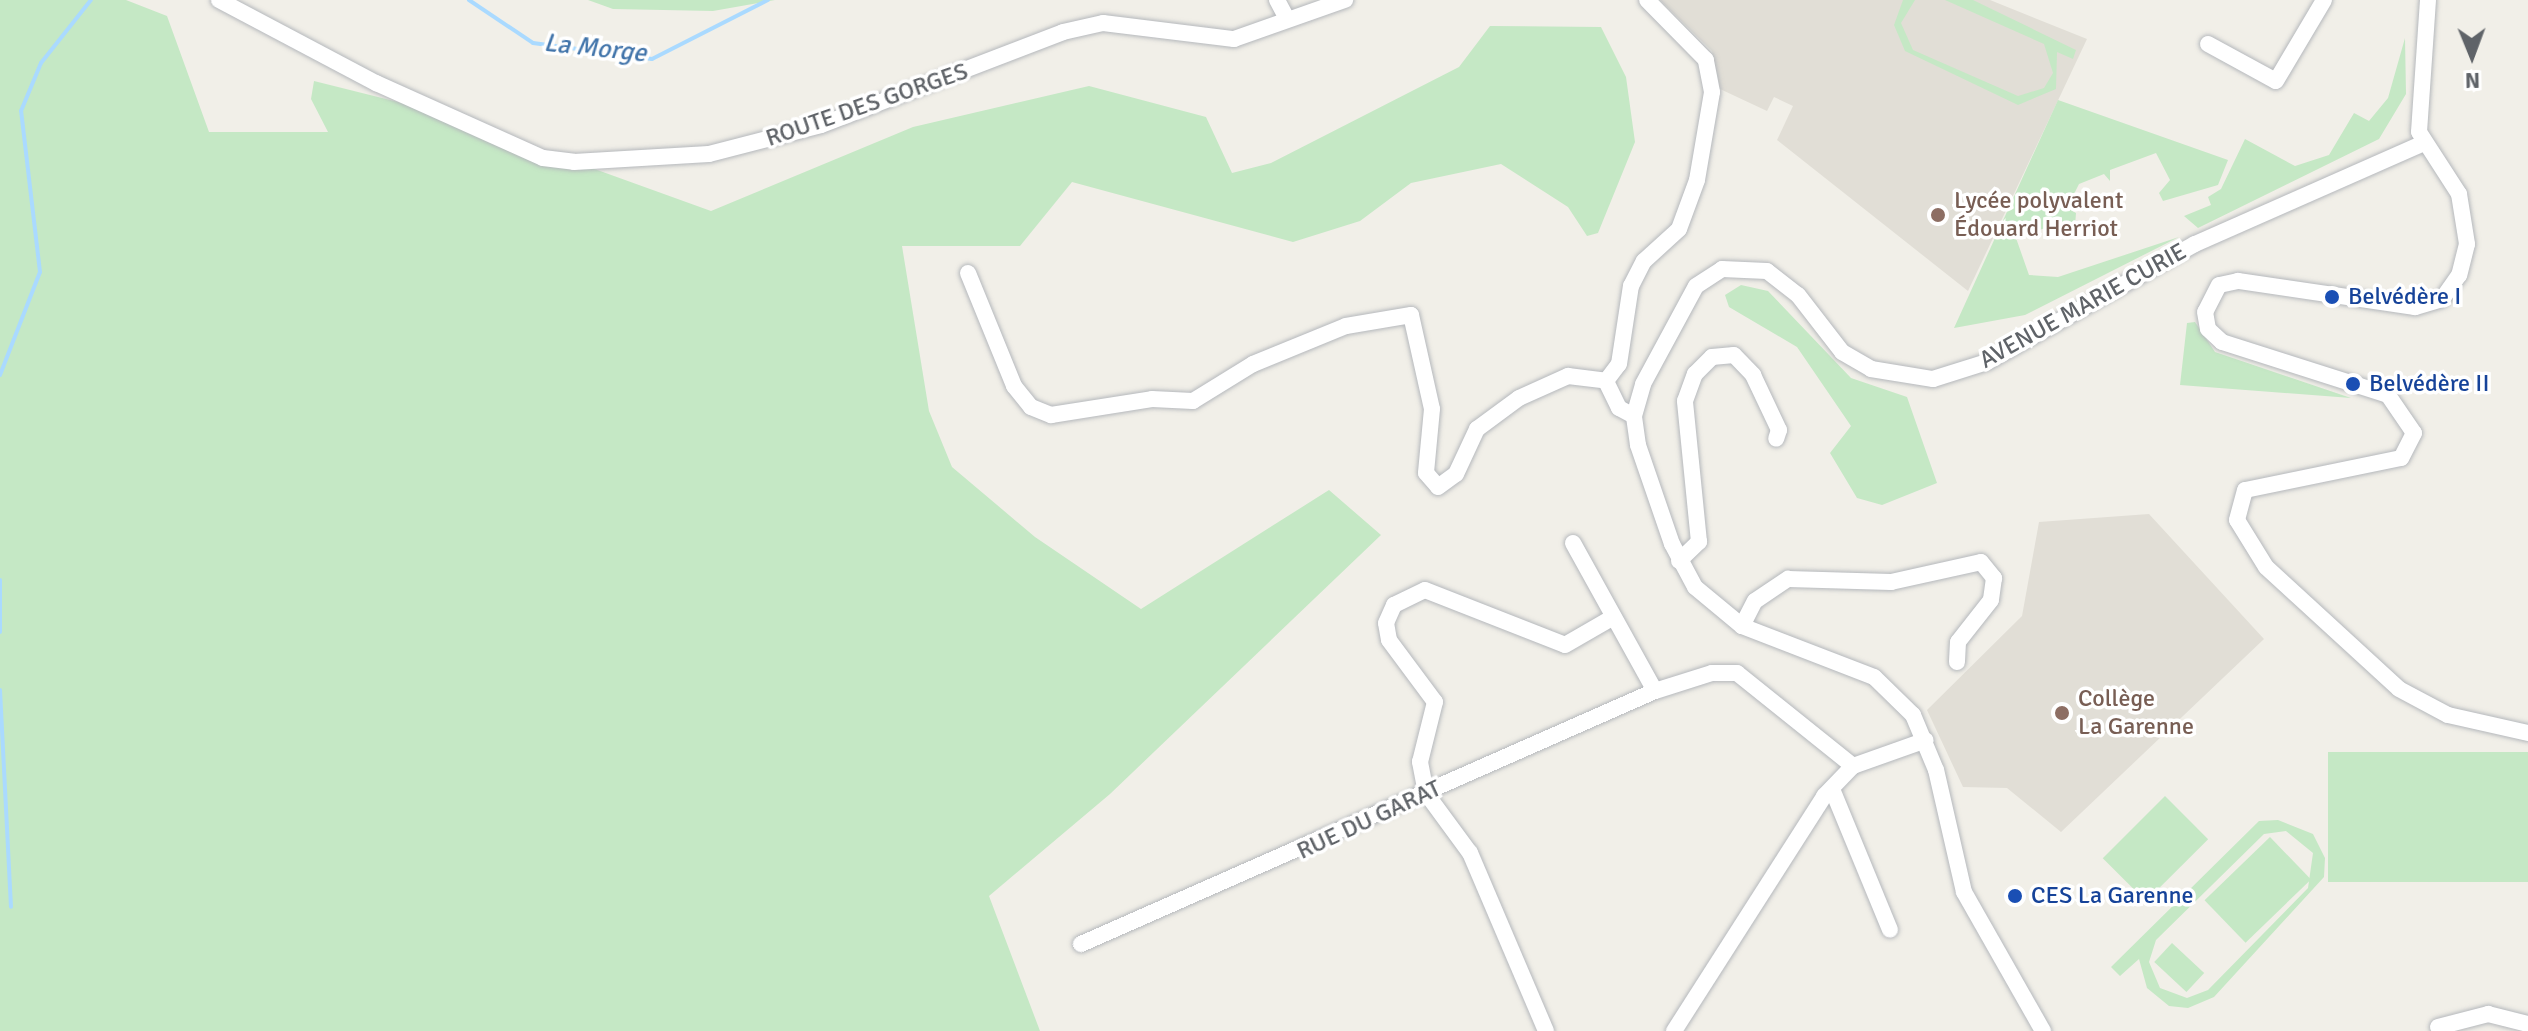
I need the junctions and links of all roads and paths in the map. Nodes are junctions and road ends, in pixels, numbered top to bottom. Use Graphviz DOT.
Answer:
graph roads {
  1 [pos="219,0"];
  2 [pos="1345,0"];
  3 [pos="1647,0"];
  4 [pos="2324,0"];
  5 [pos="2428,0"];
  6 [pos="1278,1"];
  7 [pos="1287,19"];
  8 [pos="2208,44"];
  9 [pos="2422,144"];
  10 [pos="968,273"];
  11 [pos="1606,381"];
  12 [pos="1634,416"];
  13 [pos="1776,439"];
  14 [pos="1573,543"];
  15 [pos="1679,561"];
  16 [pos="1610,619"];
  17 [pos="1742,626"];
  18 [pos="1957,662"];
  19 [pos="1655,691"];
  20 [pos="2528,733"];
  21 [pos="1926,740"];
  22 [pos="1853,766"];
  23 [pos="1832,789"];
  24 [pos="1426,793"];
  25 [pos="1890,930"];
  26 [pos="1081,944"];
  27 [pos="2528,1024"];
  28 [pos="2438,1027"];
  29 [pos="1546,1031"];
  30 [pos="1674,1031"];
  31 [pos="2043,1031"];
  1 -- 7 [label="street, ROUTE DES GORGES"];
  2 -- 7 [label="street, ROUTE DES GORGES"];
  3 -- 11 [label="street"];
  4 -- 8 [label="street"];
  5 -- 9 [label="street"];
  6 -- 7 [label="street"];
  9 -- 12 [label="street, AVENUE MARIE CURIE"];
  9 -- 20 [label="street"];
  10 -- 11 [label="street"];
  11 -- 12 [label="street"];
  12 -- 15 [label="street"];
  13 -- 15 [label="street"];
  14 -- 16 [label="street"];
  15 -- 17 [label="street"];
  16 -- 19 [label="street"];
  16 -- 24 [label="street"];
  17 -- 18 [label="street"];
  17 -- 21 [label="street"];
  19 -- 22 [label="street, RUE DU GARAT"];
  19 -- 24 [label="street, RUE DU GARAT"];
  21 -- 22 [label="street"];
  21 -- 31 [label="street"];
  22 -- 23 [label="street"];
  23 -- 25 [label="street"];
  23 -- 30 [label="street"];
  24 -- 26 [label="street, RUE DU GARAT"];
  24 -- 29 [label="street"];
  27 -- 28 [label="street"];
}
